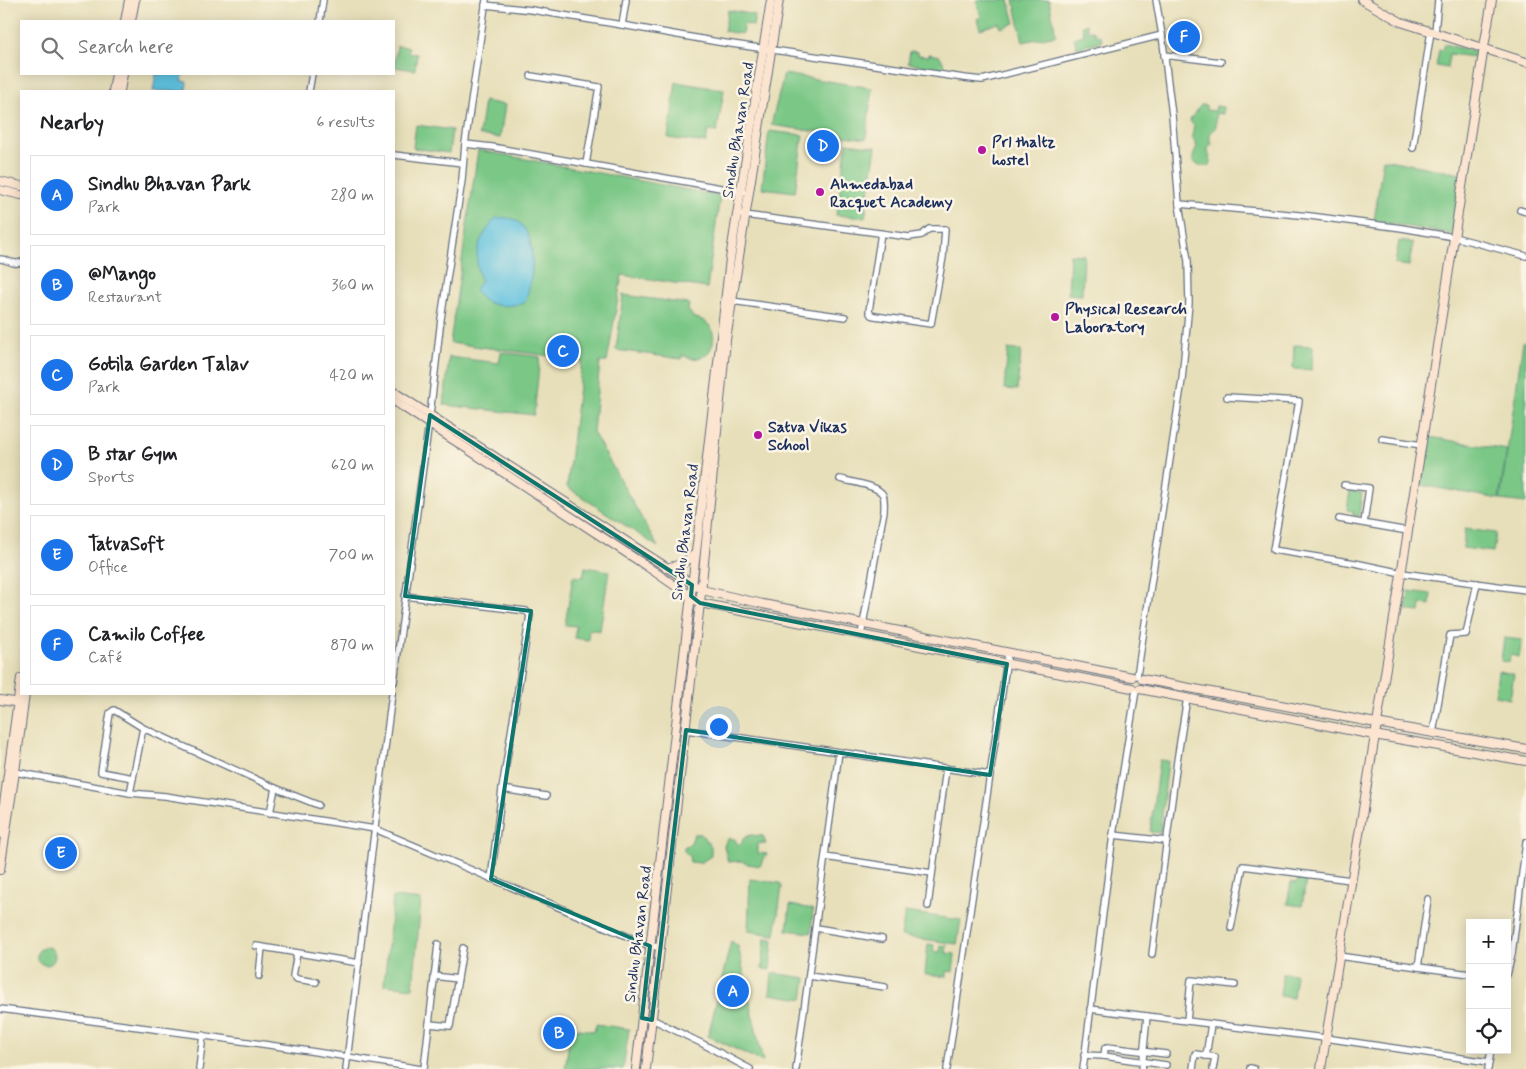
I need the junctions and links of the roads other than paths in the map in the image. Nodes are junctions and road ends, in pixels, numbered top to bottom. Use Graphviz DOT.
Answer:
graph roads {
  1 [pos="128,0"];
  2 [pos="135,0"];
  3 [pos="324,0"];
  4 [pos="626,0"];
  5 [pos="771,0"];
  6 [pos="779,0"];
  7 [pos="1156,0"];
  8 [pos="1362,0"];
  9 [pos="1438,0"];
  10 [pos="1492,0"];
  11 [pos="485,3"];
  12 [pos="125,20"];
  13 [pos="131,20"];
  14 [pos="320,20"];
  15 [pos="622,25"];
  16 [pos="1433,32"];
  17 [pos="1162,35"];
  18 [pos="1484,47"];
  19 [pos="768,48"];
  20 [pos="1164,55"];
  21 [pos="1221,62"];
  22 [pos="1526,62"];
  23 [pos="116,75"];
  24 [pos="123,75"];
  25 [pos="312,75"];
  26 [pos="531,76"];
  27 [pos="113,90"];
  28 [pos="120,90"];
  29 [pos="309,90"];
  30 [pos="464,144"];
  31 [pos="1413,148"];
  32 [pos="395,155"];
  33 [pos="463,163"];
  34 [pos="586,164"];
  35 [pos="0,181"];
  36 [pos="20,186"];
  37 [pos="0,190"];
  38 [pos="745,192"];
  39 [pos="20,195"];
  40 [pos="1178,204"];
  41 [pos="741,215"];
  42 [pos="881,233"];
  43 [pos="1454,237"];
  44 [pos="1526,256"];
  45 [pos="0,259"];
  46 [pos="20,263"];
  47 [pos="732,301"];
  48 [pos="845,316"];
  49 [pos="395,393"];
  50 [pos="1227,397"];
  51 [pos="395,402"];
  52 [pos="429,419"];
  53 [pos="1382,439"];
  54 [pos="1422,445"];
  55 [pos="840,480"];
  56 [pos="1344,485"];
  57 [pos="1339,519"];
  58 [pos="1364,523"];
  59 [pos="1408,531"];
  60 [pos="696,554"];
  61 [pos="666,568"];
  62 [pos="1402,573"];
  63 [pos="1477,583"];
  64 [pos="692,585"];
  65 [pos="702,590"];
  66 [pos="1526,590"];
  67 [pos="405,596"];
  68 [pos="690,596"];
  69 [pos="700,603"];
  70 [pos="863,624"];
  71 [pos="861,635"];
  72 [pos="1008,652"];
  73 [pos="1007,664"];
  74 [pos="395,674"];
  75 [pos="1137,677"];
  76 [pos="1136,689"];
  77 [pos="21,695"];
  78 [pos="25,695"];
  79 [pos="392,695"];
  80 [pos="1187,698"];
  81 [pos="0,700"];
  82 [pos="21,703"];
  83 [pos="1376,723"];
  84 [pos="143,728"];
  85 [pos="686,730"];
  86 [pos="1433,733"];
  87 [pos="1374,735"];
  88 [pos="1526,749"];
  89 [pos="839,752"];
  90 [pos="1526,761"];
  91 [pos="946,768"];
  92 [pos="15,772"];
  93 [pos="990,775"];
  94 [pos="133,778"];
  95 [pos="275,788"];
  96 [pos="502,789"];
  97 [pos="130,793"];
  98 [pos="546,796"];
  99 [pos="318,805"];
  100 [pos="270,813"];
  101 [pos="1,814"];
  102 [pos="375,829"];
  103 [pos="0,833"];
  104 [pos="1113,835"];
  105 [pos="1167,842"];
  106 [pos="1526,842"];
  107 [pos="825,857"];
  108 [pos="0,870"];
  109 [pos="932,872"];
  110 [pos="491,878"];
  111 [pos="1351,880"];
  112 [pos="1428,899"];
  113 [pos="928,906"];
  114 [pos="816,928"];
  115 [pos="1231,928"];
  116 [pos="882,939"];
  117 [pos="438,944"];
  118 [pos="650,946"];
  119 [pos="660,947"];
  120 [pos="463,948"];
  121 [pos="297,953"];
  122 [pos="1152,954"];
  123 [pos="1338,956"];
  124 [pos="358,963"];
  125 [pos="1510,964"];
  126 [pos="1418,967"];
  127 [pos="1466,973"];
  128 [pos="259,976"];
  129 [pos="434,976"];
  130 [pos="809,976"];
  131 [pos="458,979"];
  132 [pos="316,982"];
  133 [pos="1235,985"];
  134 [pos="885,987"];
  135 [pos="1090,1008"];
  136 [pos="0,1009"];
  137 [pos="1148,1016"];
  138 [pos="642,1018"];
  139 [pos="652,1020"];
  140 [pos="1187,1021"];
  141 [pos="429,1024"];
  142 [pos="1211,1024"];
  143 [pos="203,1035"];
  144 [pos="1325,1038"];
  145 [pos="1144,1052"];
  146 [pos="1166,1054"];
  147 [pos="1084,1055"];
  148 [pos="347,1056"];
  149 [pos="1104,1056"];
  150 [pos="1206,1056"];
  151 [pos="1142,1062"];
  152 [pos="1166,1065"];
  153 [pos="1488,1066"];
  154 [pos="199,1069"];
  155 [pos="346,1069"];
  156 [pos="422,1069"];
  157 [pos="636,1069"];
  158 [pos="646,1069"];
  159 [pos="750,1069"];
  160 [pos="796,1069"];
  161 [pos="947,1069"];
  162 [pos="1083,1069"];
  163 [pos="1142,1069"];
  164 [pos="1193,1069"];
  165 [pos="1213,1069"];
  166 [pos="1321,1069"];
  1 -- 12 [label="main road"];
  2 -- 13 [label="main road"];
  3 -- 14 [label="street"];
  4 -- 15 [label="street"];
  5 -- 19 [label="main road, Sindhu Bhavan Road"];
  6 -- 19 [label="main road, Sindhu Bhavan Road"];
  7 -- 17 [label="street"];
  8 -- 16 [label="main road"];
  9 -- 16 [label="street"];
  10 -- 18 [label="main road"];
  11 -- 15 [label="street"];
  11 -- 30 [label="street"];
  15 -- 19 [label="street"];
  16 -- 18 [label="main road"];
  16 -- 31 [label="street"];
  17 -- 19 [label="street"];
  17 -- 20 [label="street"];
  18 -- 22 [label="main road"];
  18 -- 43 [label="main road"];
  19 -- 38 [label="main road, Sindhu Bhavan Road"];
  20 -- 21 [label="street"];
  20 -- 40 [label="street"];
  23 -- 27 [label="main road"];
  24 -- 28 [label="main road"];
  25 -- 29 [label="street"];
  26 -- 34 [label="street"];
  30 -- 33 [label="street"];
  30 -- 34 [label="street"];
  32 -- 33 [label="street"];
  33 -- 52 [label="street"];
  34 -- 38 [label="street"];
  35 -- 36 [label="main road"];
  37 -- 39 [label="main road"];
  38 -- 41 [label="main road, Sindhu Bhavan Road"];
  40 -- 43 [label="street"];
  40 -- 75 [label="street"];
  41 -- 42 [label="street"];
  41 -- 47 [label="main road, Sindhu Bhavan Road"];
  41 -- 60 [label="main road, Sindhu Bhavan Road"];
  42 -- 42 [label="street"];
  43 -- 44 [label="street"];
  43 -- 54 [label="main road"];
  45 -- 46 [label="street"];
  47 -- 48 [label="street"];
  47 -- 65 [label="main road, Sindhu Bhavan Road"];
  49 -- 52 [label="main road"];
  50 -- 62 [label="street"];
  51 -- 52 [label="main road"];
  52 -- 61 [label="main road"];
  52 -- 67 [label="street"];
  52 -- 68 [label="main road"];
  53 -- 54 [label="street"];
  54 -- 59 [label="main road"];
  55 -- 70 [label="street"];
  56 -- 58 [label="street"];
  57 -- 58 [label="street"];
  58 -- 59 [label="street"];
  59 -- 62 [label="main road"];
  60 -- 61 [label="main road"];
  60 -- 64 [label="main road, Sindhu Bhavan Road"];
  61 -- 64 [label="main road"];
  62 -- 63 [label="street"];
  62 -- 83 [label="main road"];
  63 -- 66 [label="street"];
  63 -- 86 [label="street"];
  64 -- 65 [label="main road"];
  64 -- 68 [label="main road, Sindhu Bhavan Road"];
  65 -- 69 [label="main road, Sindhu Bhavan Road"];
  65 -- 70 [label="main road"];
  67 -- 74 [label="street"];
  67 -- 96 [label="street"];
  68 -- 69 [label="main road"];
  68 -- 118 [label="main road, Sindhu Bhavan Road"];
  69 -- 71 [label="main road"];
  69 -- 85 [label="main road, Sindhu Bhavan Road"];
  70 -- 71 [label="street"];
  70 -- 72 [label="main road"];
  71 -- 73 [label="main road"];
  72 -- 73 [label="street"];
  72 -- 75 [label="main road"];
  73 -- 76 [label="main road"];
  73 -- 93 [label="street"];
  75 -- 76 [label="main road"];
  75 -- 76 [label="main road"];
  75 -- 83 [label="main road"];
  76 -- 80 [label="main road"];
  76 -- 104 [label="street"];
  77 -- 82 [label="main road"];
  78 -- 82 [label="main road"];
  79 -- 102 [label="street"];
  80 -- 87 [label="main road"];
  80 -- 105 [label="street"];
  81 -- 82 [label="main road"];
  82 -- 92 [label="main road"];
  82 -- 101 [label="main road"];
  83 -- 86 [label="main road"];
  83 -- 87 [label="main road"];
  84 -- 94 [label="street"];
  84 -- 94 [label="street"];
  84 -- 95 [label="street"];
  85 -- 89 [label="street"];
  85 -- 119 [label="main road, Sindhu Bhavan Road"];
  86 -- 88 [label="main road"];
  87 -- 90 [label="main road"];
  87 -- 111 [label="main road"];
  89 -- 91 [label="street"];
  89 -- 107 [label="street"];
  91 -- 93 [label="street"];
  91 -- 109 [label="street"];
  92 -- 97 [label="street"];
  92 -- 108 [label="main road"];
  93 -- 161 [label="street"];
  94 -- 97 [label="street"];
  95 -- 99 [label="street"];
  95 -- 100 [label="street"];
  96 -- 98 [label="street"];
  96 -- 110 [label="street"];
  97 -- 100 [label="street"];
  100 -- 102 [label="street"];
  101 -- 103 [label="main road"];
  102 -- 110 [label="street"];
  102 -- 124 [label="street"];
  104 -- 105 [label="street"];
  104 -- 135 [label="street"];
  105 -- 122 [label="street"];
  106 -- 125 [label="street"];
  107 -- 109 [label="street"];
  107 -- 114 [label="street"];
  109 -- 113 [label="street"];
  110 -- 118 [label="street"];
  111 -- 115 [label="street"];
  111 -- 123 [label="main road"];
  112 -- 126 [label="street"];
  114 -- 116 [label="street"];
  114 -- 130 [label="street"];
  117 -- 129 [label="street"];
  118 -- 119 [label="street"];
  118 -- 138 [label="main road, Sindhu Bhavan Road"];
  119 -- 139 [label="main road, Sindhu Bhavan Road"];
  120 -- 131 [label="street"];
  121 -- 124 [label="street"];
  121 -- 128 [label="street"];
  121 -- 132 [label="street"];
  123 -- 126 [label="street"];
  123 -- 144 [label="main road"];
  124 -- 148 [label="street"];
  126 -- 127 [label="street"];
  129 -- 131 [label="street"];
  129 -- 141 [label="street"];
  130 -- 134 [label="street"];
  130 -- 160 [label="street"];
  131 -- 141 [label="street"];
  133 -- 140 [label="street"];
  135 -- 137 [label="street"];
  135 -- 147 [label="street"];
  136 -- 143 [label="street"];
  137 -- 140 [label="street"];
  137 -- 145 [label="street"];
  138 -- 139 [label="street"];
  138 -- 157 [label="main road, Sindhu Bhavan Road"];
  139 -- 158 [label="main road, Sindhu Bhavan Road"];
  139 -- 159 [label="street"];
  140 -- 142 [label="street"];
  141 -- 156 [label="street"];
  142 -- 144 [label="street"];
  142 -- 150 [label="street"];
  143 -- 148 [label="street"];
  143 -- 154 [label="street"];
  144 -- 153 [label="street"];
  144 -- 166 [label="main road"];
  145 -- 146 [label="street"];
  145 -- 149 [label="street"];
  145 -- 151 [label="street"];
  147 -- 149 [label="street"];
  147 -- 162 [label="street"];
  148 -- 155 [label="street"];
  148 -- 156 [label="street"];
  149 -- 151 [label="street"];
  150 -- 164 [label="street"];
  150 -- 165 [label="street"];
  151 -- 152 [label="street"];
  151 -- 163 [label="street"];
}
